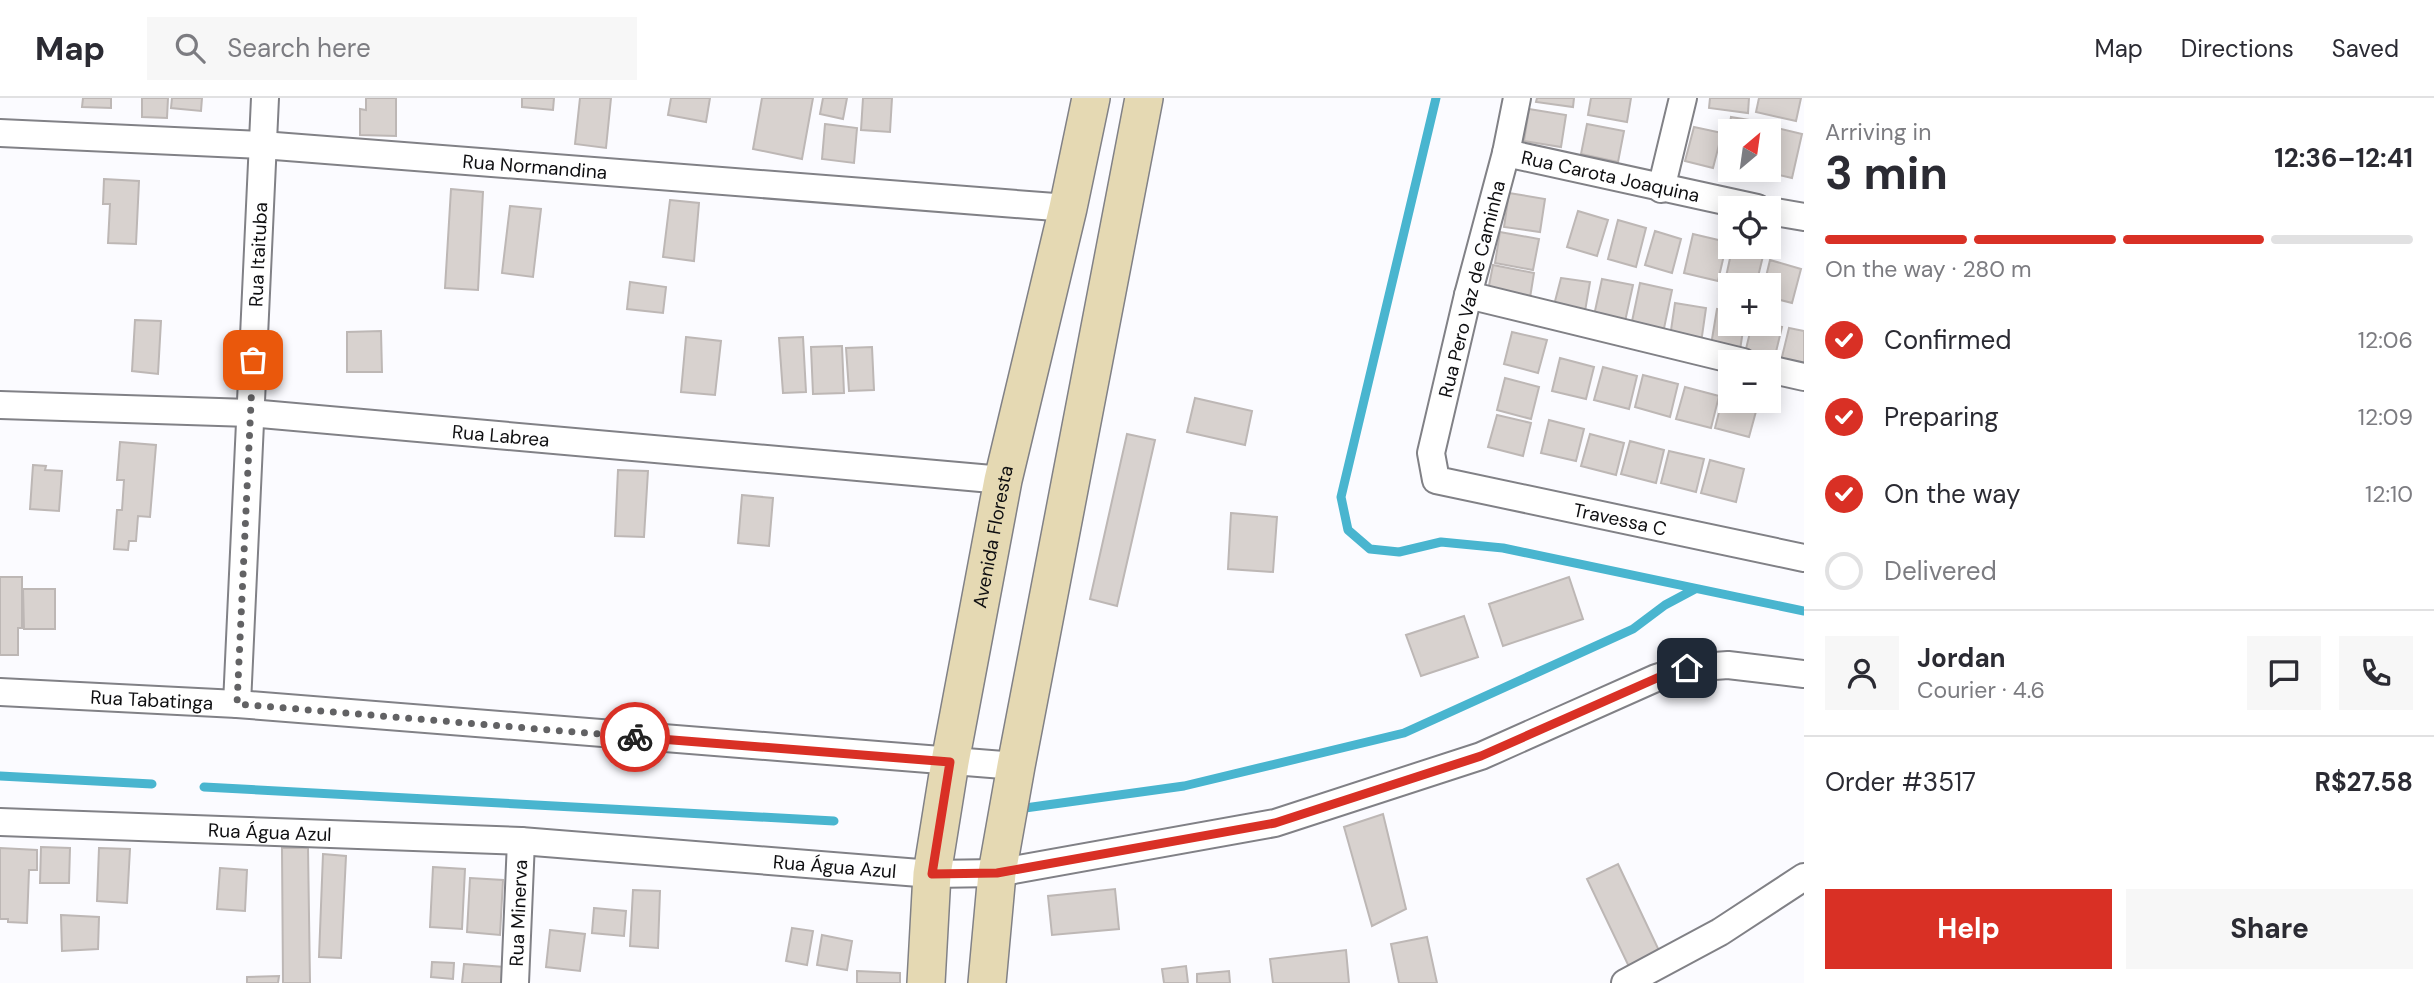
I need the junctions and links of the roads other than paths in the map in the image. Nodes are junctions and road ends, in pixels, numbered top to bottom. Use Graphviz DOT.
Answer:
graph roads {
  1 [pos="265,98"];
  2 [pos="1091,98"];
  3 [pos="1144,98"];
  4 [pos="1517,98"];
  5 [pos="1683,98"];
  6 [pos="0,133"];
  7 [pos="262,145"];
  8 [pos="1506,153"];
  9 [pos="1661,189"];
  10 [pos="1718,200"];
  11 [pos="1068,208"];
  12 [pos="1781,213"];
  13 [pos="1804,217"];
  14 [pos="1468,295"];
  15 [pos="1718,356"];
  16 [pos="1781,372"];
  17 [pos="1804,377"];
  18 [pos="0,405"];
  19 [pos="250,414"];
  20 [pos="1003,480"];
  21 [pos="1436,480"];
  22 [pos="1804,558"];
  23 [pos="1804,674"];
  24 [pos="0,692"];
  25 [pos="237,704"];
  26 [pos="950,762"];
  27 [pos="1016,766"];
  28 [pos="0,822"];
  29 [pos="521,841"];
  30 [pos="997,873"];
  31 [pos="932,874"];
  32 [pos="1804,877"];
  33 [pos="515,983"];
  34 [pos="926,983"];
  35 [pos="987,983"];
  36 [pos="1625,983"];
  1 -- 7 [label="street, Rua Itaituba"];
  2 -- 11 [label="street, Avenida Floresta"];
  3 -- 27 [label="street"];
  4 -- 8 [label="street, Rua Pero Vaz de Caminha"];
  5 -- 9 [label="street"];
  6 -- 7 [label="street, Rua Normandina"];
  7 -- 11 [label="street, Rua Normandina"];
  7 -- 19 [label="street, Rua Itaituba"];
  8 -- 9 [label="street, Rua Carota Joaquina"];
  8 -- 14 [label="street, Rua Pero Vaz de Caminha"];
  9 -- 10 [label="street, Rua Carota Joaquina"];
  11 -- 20 [label="street, Avenida Floresta"];
  12 -- 13 [label="street"];
  14 -- 15 [label="street"];
  14 -- 21 [label="street, Rua Pero Vaz de Caminha"];
  16 -- 17 [label="street"];
  18 -- 19 [label="street, Rua Labrea"];
  19 -- 20 [label="street, Rua Labrea"];
  19 -- 25 [label="street, Rua Itaituba"];
  20 -- 26 [label="street, Avenida Floresta"];
  21 -- 22 [label="street, Travessa C"];
  23 -- 30 [label="street, Rua Água Azul"];
  24 -- 25 [label="street, Rua Tabatinga"];
  25 -- 26 [label="street, Rua Tabatinga"];
  26 -- 27 [label="street, Rua Tabatinga"];
  26 -- 31 [label="street, Avenida Floresta"];
  27 -- 30 [label="street"];
  28 -- 29 [label="street, Rua Água Azul"];
  29 -- 31 [label="street, Rua Água Azul"];
  29 -- 33 [label="street, Rua Minerva"];
  30 -- 31 [label="street, Rua Água Azul"];
  30 -- 35 [label="street"];
  31 -- 34 [label="street, Avenida Floresta"];
  32 -- 36 [label="street"];
}
